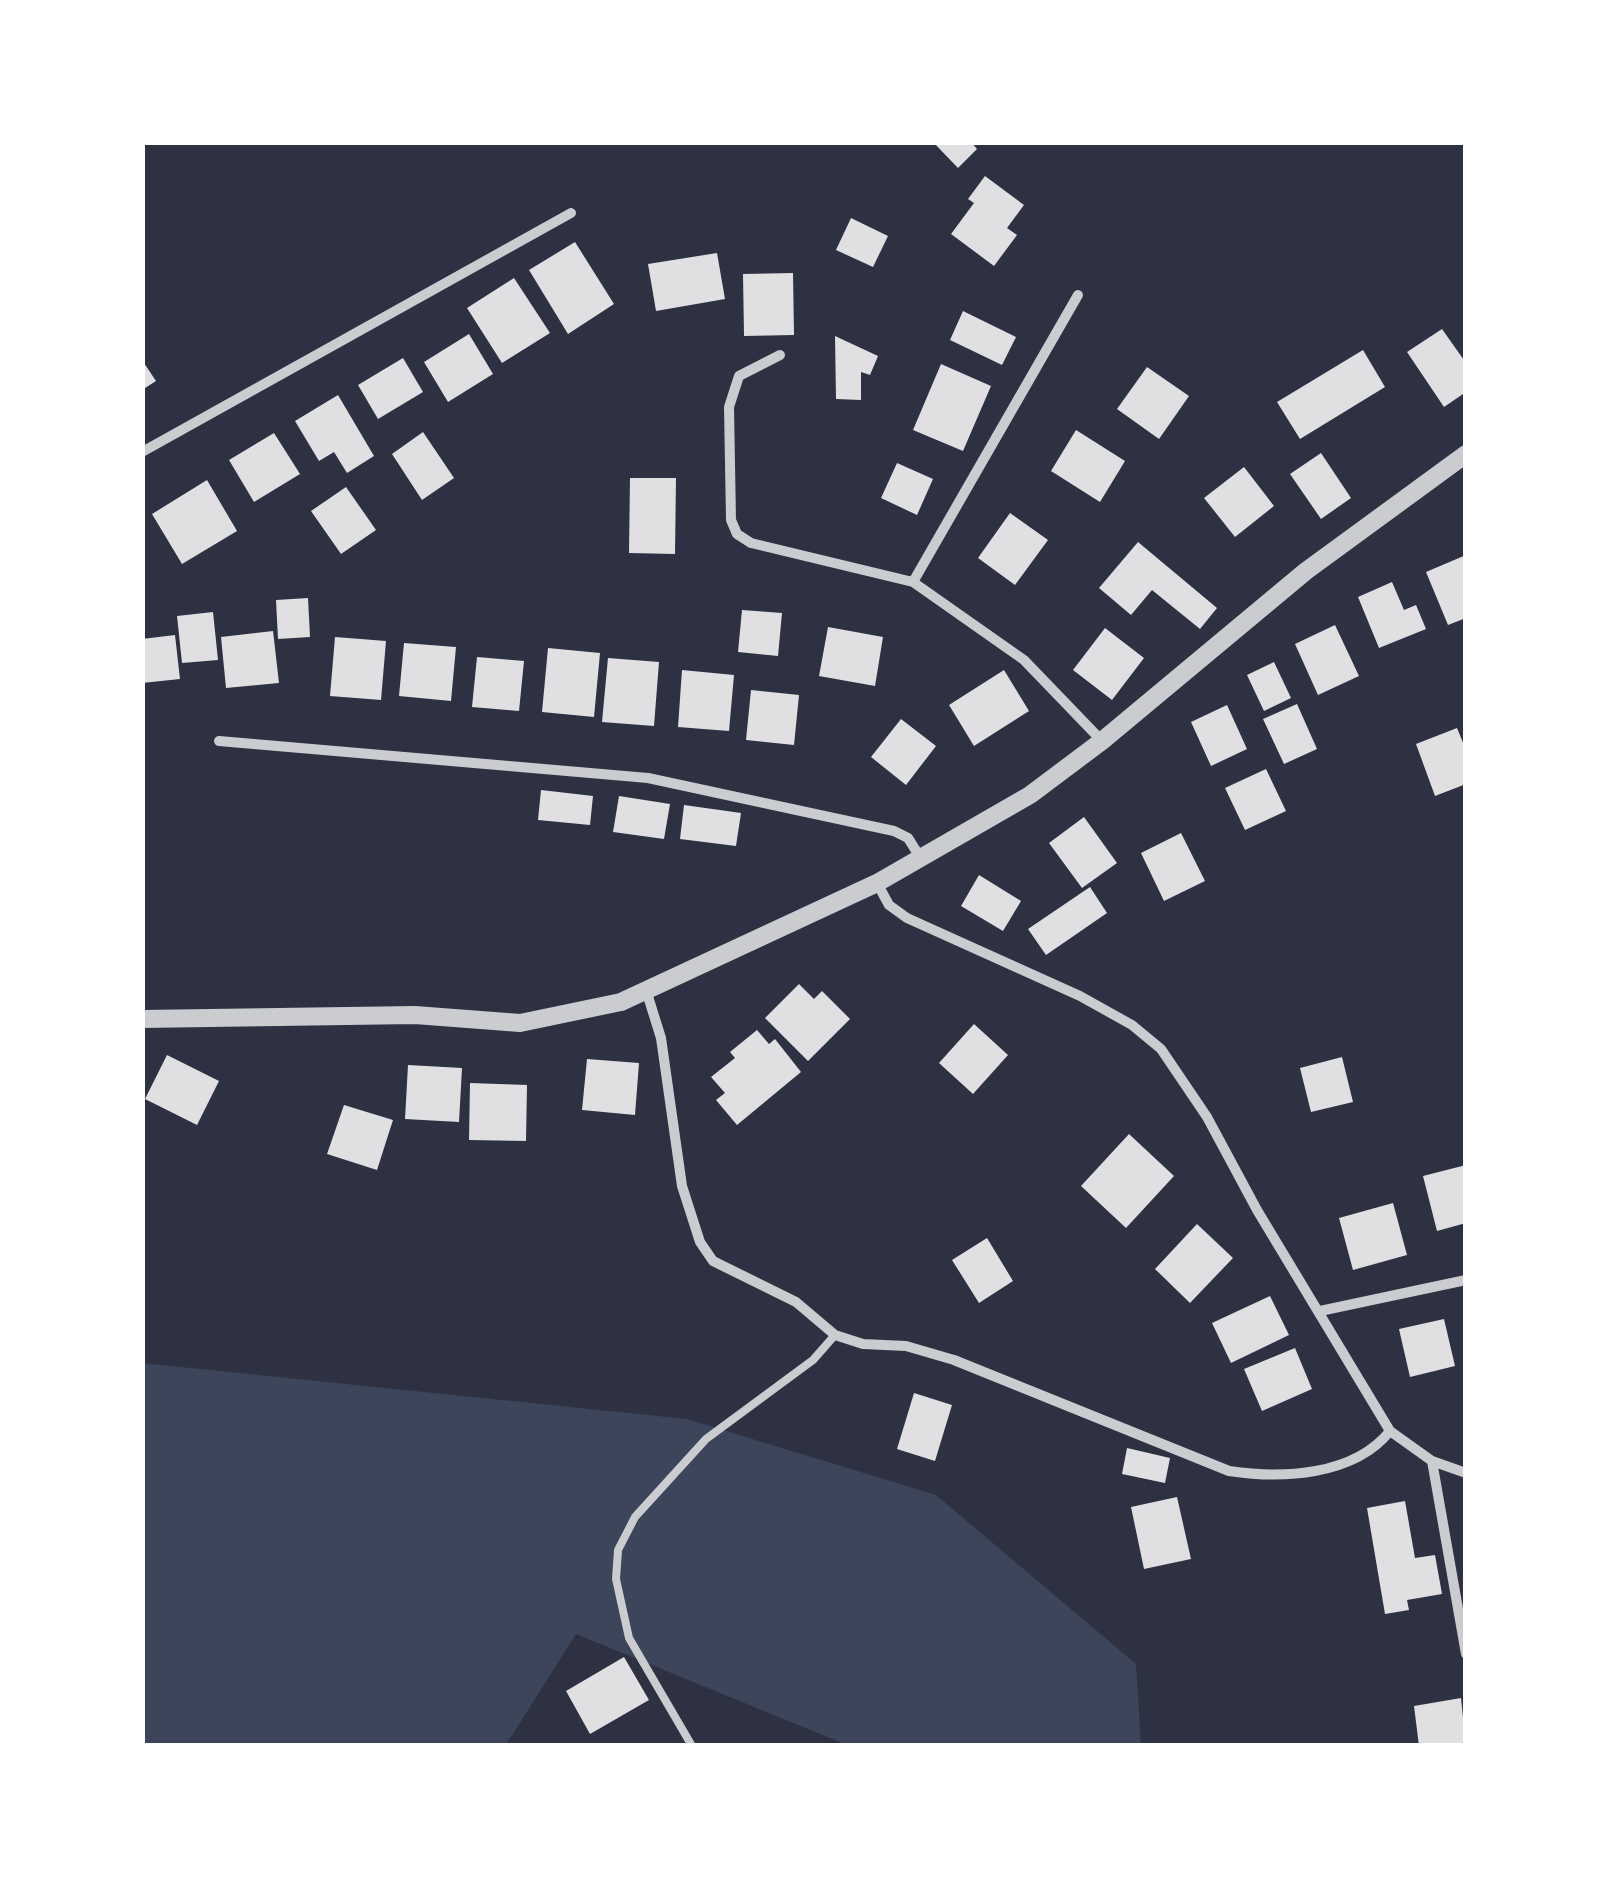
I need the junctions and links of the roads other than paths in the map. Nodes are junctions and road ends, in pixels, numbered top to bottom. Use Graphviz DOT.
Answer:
graph roads {
  1 [pos="571,213"];
  2 [pos="1078,295"];
  3 [pos="780,354"];
  4 [pos="142,452"];
  5 [pos="1466,454"];
  6 [pos="913,582"];
  7 [pos="220,740"];
  8 [pos="1102,741"];
  9 [pos="920,857"];
  10 [pos="877,883"];
  11 [pos="646,990"];
  12 [pos="142,1018"];
  13 [pos="1466,1280"];
  14 [pos="1320,1310"];
  15 [pos="834,1334"];
  16 [pos="1390,1431"];
  17 [pos="1432,1461"];
  18 [pos="1466,1473"];
  19 [pos="1466,1654"];
  20 [pos="692,1746"];
  1 -- 4 [label="street"];
  2 -- 6 [label="street"];
  3 -- 6 [label="street"];
  5 -- 8 [label="street"];
  6 -- 8 [label="street"];
  7 -- 9 [label="street"];
  8 -- 9 [label="street"];
  9 -- 10 [label="street"];
  10 -- 11 [label="street"];
  10 -- 14 [label="street"];
  11 -- 12 [label="street"];
  11 -- 15 [label="street"];
  13 -- 14 [label="street"];
  14 -- 16 [label="street"];
  15 -- 16 [label="street"];
  15 -- 20 [label="lane"];
  16 -- 17 [label="street"];
  17 -- 18 [label="street"];
  17 -- 19 [label="street"];
}
